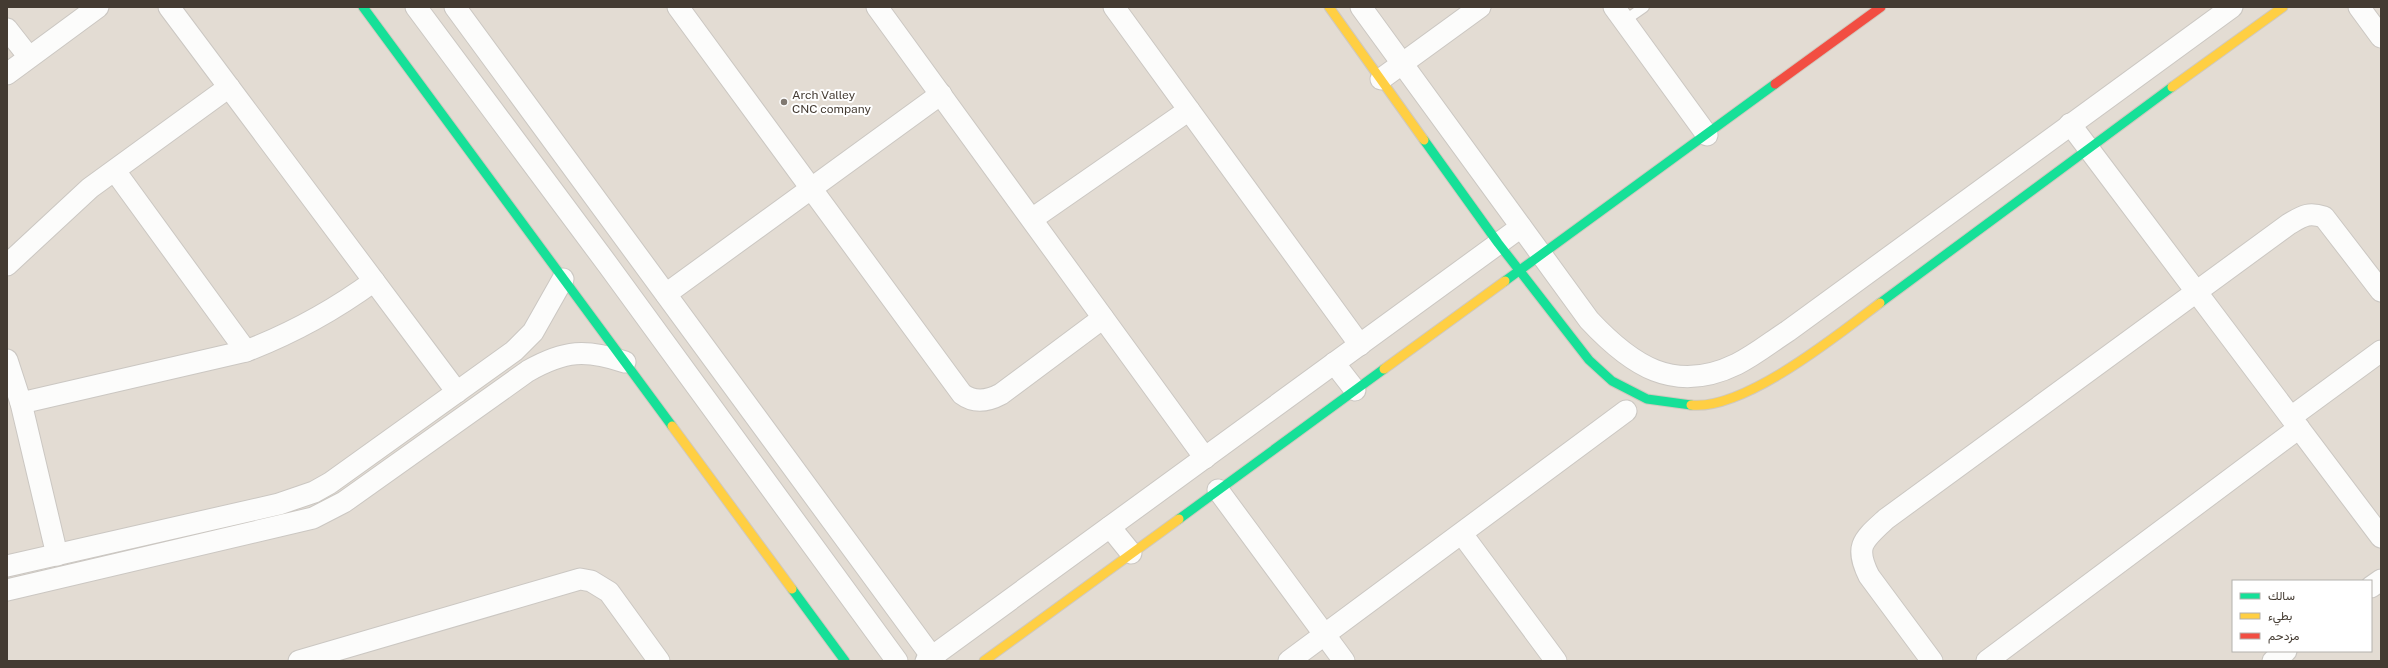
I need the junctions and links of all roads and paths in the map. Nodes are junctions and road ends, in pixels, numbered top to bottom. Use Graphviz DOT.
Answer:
graph roads {
  1 [pos="98,7"];
  2 [pos="169,7"];
  3 [pos="363,7"];
  4 [pos="416,7"];
  5 [pos="455,7"];
  6 [pos="678,7"];
  7 [pos="878,7"];
  8 [pos="1114,7"];
  9 [pos="1329,7"];
  10 [pos="1361,7"];
  11 [pos="1480,7"];
  12 [pos="1644,7"];
  13 [pos="1880,7"];
  14 [pos="2232,7"];
  15 [pos="2283,7"];
  16 [pos="2359,7"];
  17 [pos="1619,14"];
  18 [pos="7,29"];
  19 [pos="2381,37"];
  20 [pos="29,57"];
  21 [pos="1402,64"];
  22 [pos="7,74"];
  23 [pos="1381,79"];
  24 [pos="229,87"];
  25 [pos="941,94"];
  26 [pos="1189,110"];
  27 [pos="2070,124"];
  28 [pos="1707,135"];
  29 [pos="2088,147"];
  30 [pos="115,171"];
  31 [pos="811,188"];
  32 [pos="1032,219"];
  33 [pos="1521,227"];
  34 [pos="1924,233"];
  35 [pos="1498,243"];
  36 [pos="631,247"];
  37 [pos="1541,254"];
  38 [pos="1940,257"];
  39 [pos="7,265"];
  40 [pos="608,265"];
  41 [pos="1518,270"];
  42 [pos="563,279"];
  43 [pos="374,281"];
  44 [pos="2196,291"];
  45 [pos="2381,291"];
  46 [pos="666,294"];
  47 [pos="1103,318"];
  48 [pos="1360,345"];
  49 [pos="246,351"];
  50 [pos="2381,352"];
  51 [pos="7,360"];
  52 [pos="625,362"];
  53 [pos="1334,363"];
  54 [pos="1355,390"];
  55 [pos="457,392"];
  56 [pos="21,403"];
  57 [pos="1626,411"];
  58 [pos="2295,423"];
  59 [pos="774,443"];
  60 [pos="1204,458"];
  61 [pos="752,460"];
  62 [pos="1218,490"];
  63 [pos="1110,527"];
  64 [pos="1462,534"];
  65 [pos="2381,537"];
  66 [pos="1131,554"];
  67 [pos="57,555"];
  68 [pos="7,566"];
  69 [pos="2381,580"];
  70 [pos="2372,586"];
  71 [pos="7,590"];
  72 [pos="1325,635"];
  73 [pos="2285,652"];
  74 [pos="931,660"];
  75 [pos="299,661"];
  76 [pos="659,661"];
  77 [pos="845,661"];
  78 [pos="897,661"];
  79 [pos="984,661"];
  80 [pos="1289,661"];
  81 [pos="1344,661"];
  82 [pos="1556,661"];
  83 [pos="1932,661"];
  84 [pos="1987,661"];
  85 [pos="2273,661"];
  1 -- 20 [label="street"];
  2 -- 24 [label="street"];
  3 -- 42 [label="street"];
  4 -- 40 [label="street"];
  5 -- 36 [label="street"];
  6 -- 31 [label="street"];
  7 -- 25 [label="street"];
  8 -- 26 [label="street"];
  9 -- 23 [label="street"];
  10 -- 21 [label="street"];
  11 -- 21 [label="street"];
  12 -- 17 [label="lane"];
  13 -- 28 [label="street"];
  14 -- 27 [label="street"];
  15 -- 29 [label="street"];
  16 -- 19 [label="street"];
  17 -- 28 [label="street"];
  18 -- 20 [label="street"];
  20 -- 22 [label="street"];
  21 -- 23 [label="street"];
  21 -- 33 [label="street"];
  23 -- 35 [label="street"];
  24 -- 30 [label="street"];
  24 -- 43 [label="street"];
  25 -- 31 [label="street"];
  25 -- 32 [label="street"];
  26 -- 32 [label="street"];
  26 -- 48 [label="street"];
  27 -- 29 [label="street"];
  27 -- 34 [label="street"];
  28 -- 37 [label="street"];
  29 -- 38 [label="street"];
  29 -- 44 [label="street"];
  30 -- 39 [label="street"];
  30 -- 49 [label="street"];
  31 -- 46 [label="street"];
  31 -- 47 [label="street"];
  32 -- 47 [label="street"];
  33 -- 35 [label="street"];
  33 -- 37 [label="street"];
  34 -- 37 [label="street"];
  34 -- 38 [label="street"];
  35 -- 41 [label="street"];
  35 -- 48 [label="street"];
  36 -- 40 [label="street"];
  36 -- 46 [label="street"];
  37 -- 41 [label="street"];
  38 -- 41 [label="street"];
  40 -- 61 [label="street"];
  41 -- 54 [label="street"];
  42 -- 52 [label="street"];
  42 -- 55 [label="street"];
  43 -- 49 [label="street"];
  43 -- 55 [label="street"];
  44 -- 45 [label="street"];
  44 -- 58 [label="street"];
  44 -- 83 [label="street"];
  46 -- 59 [label="street"];
  47 -- 60 [label="street"];
  48 -- 53 [label="street"];
  49 -- 56 [label="street"];
  50 -- 58 [label="street"];
  51 -- 56 [label="street"];
  52 -- 71 [label="street"];
  52 -- 77 [label="street"];
  53 -- 54 [label="street"];
  53 -- 60 [label="street"];
  54 -- 62 [label="street"];
  55 -- 67 [label="street"];
  56 -- 67 [label="street"];
  57 -- 64 [label="street"];
  58 -- 65 [label="street"];
  58 -- 84 [label="street"];
  59 -- 61 [label="street"];
  59 -- 74 [label="street"];
  60 -- 63 [label="street"];
  61 -- 78 [label="street"];
  62 -- 66 [label="street"];
  62 -- 72 [label="street"];
  63 -- 66 [label="street"];
  63 -- 74 [label="street"];
  64 -- 72 [label="street"];
  64 -- 82 [label="street"];
  66 -- 79 [label="street"];
  67 -- 68 [label="street"];
  69 -- 70 [label="street"];
  72 -- 80 [label="street"];
  72 -- 81 [label="street"];
  73 -- 85 [label="street"];
  75 -- 76 [label="street"];
}
